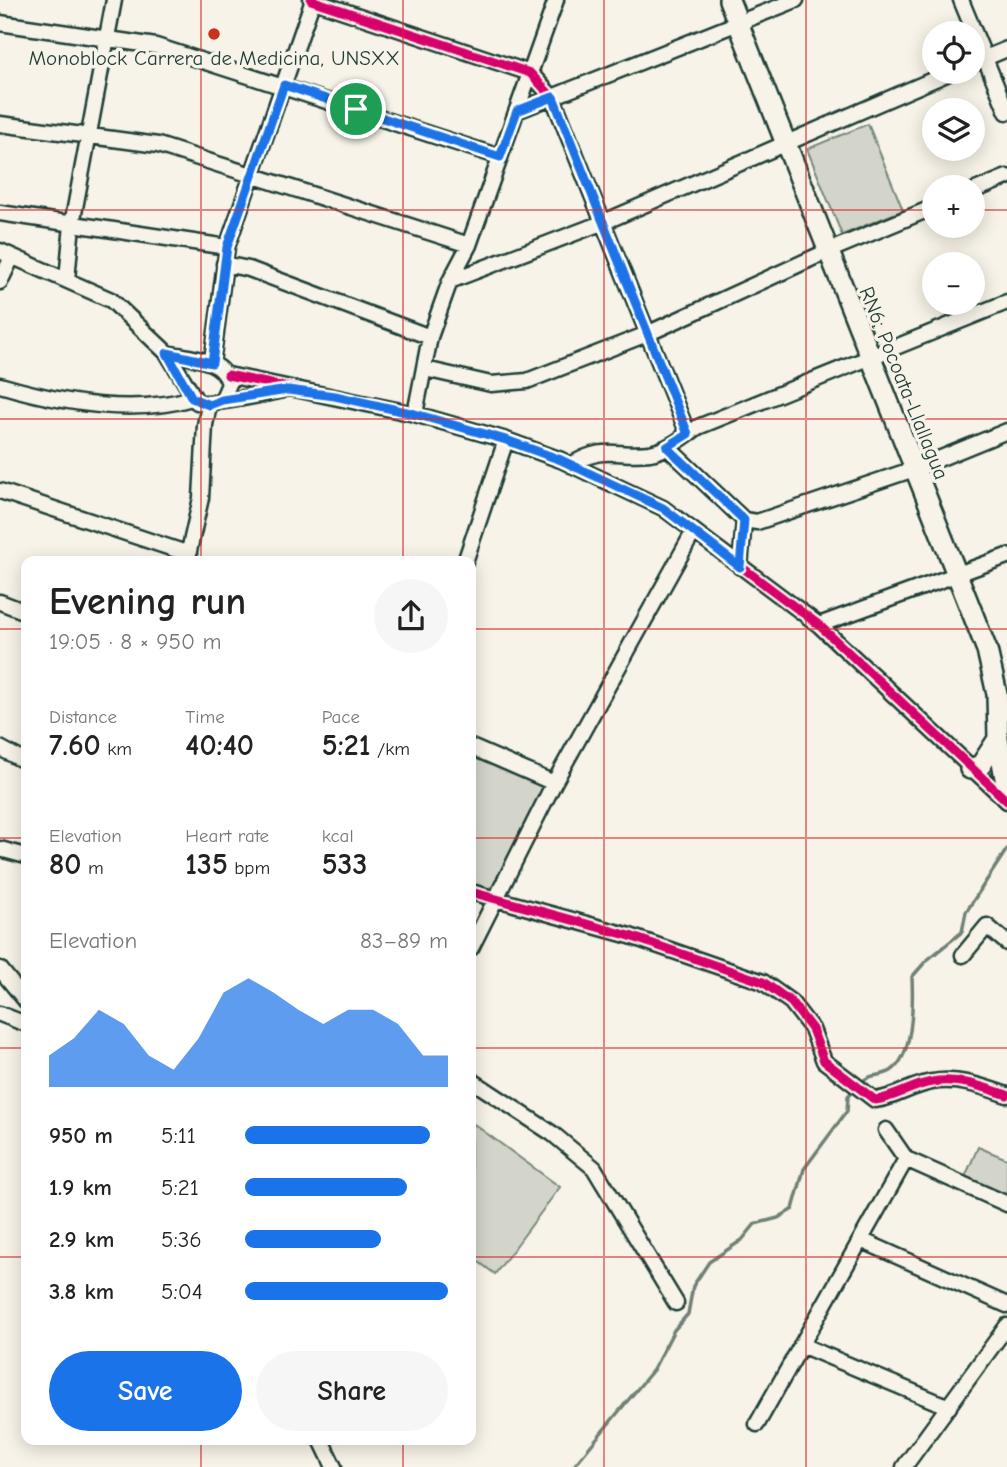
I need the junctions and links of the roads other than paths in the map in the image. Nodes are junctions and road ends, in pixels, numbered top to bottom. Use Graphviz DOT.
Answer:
graph roads {
  1 [pos="114,0"];
  2 [pos="312,0"];
  3 [pos="556,0"];
  4 [pos="729,0"];
  5 [pos="796,0"];
  6 [pos="961,0"];
  7 [pos="967,21"];
  8 [pos="0,23"];
  9 [pos="738,25"];
  10 [pos="107,36"];
  11 [pos="1007,49"];
  12 [pos="985,58"];
  13 [pos="985,71"];
  14 [pos="530,73"];
  15 [pos="922,84"];
  16 [pos="284,85"];
  17 [pos="553,97"];
  18 [pos="517,111"];
  19 [pos="1007,112"];
  20 [pos="0,124"];
  21 [pos="89,135"];
  22 [pos="785,141"];
  23 [pos="500,157"];
  24 [pos="251,175"];
  25 [pos="1007,177"];
  26 [pos="985,186"];
  27 [pos="922,212"];
  28 [pos="0,213"];
  29 [pos="604,222"];
  30 [pos="72,224"];
  31 [pos="469,245"];
  32 [pos="227,247"];
  33 [pos="828,251"];
  34 [pos="6,254"];
  35 [pos="224,264"];
  36 [pos="67,280"];
  37 [pos="450,281"];
  38 [pos="0,282"];
  39 [pos="1007,302"];
  40 [pos="647,334"];
  41 [pos="430,337"];
  42 [pos="167,353"];
  43 [pos="870,358"];
  44 [pos="209,363"];
  45 [pos="425,369"];
  46 [pos="228,375"];
  47 [pos="0,385"];
  48 [pos="288,390"];
  49 [pos="190,392"];
  50 [pos="216,402"];
  51 [pos="415,414"];
  52 [pos="1007,431"];
  53 [pos="688,434"];
  54 [pos="506,440"];
  55 [pos="667,447"];
  56 [pos="571,465"];
  57 [pos="914,469"];
  58 [pos="0,491"];
  59 [pos="744,520"];
  60 [pos="694,531"];
  61 [pos="182,556"];
  62 [pos="188,556"];
  63 [pos="467,556"];
  64 [pos="1007,556"];
  65 [pos="740,567"];
  66 [pos="957,577"];
  67 [pos="0,602"];
  68 [pos="21,610"];
  69 [pos="819,625"];
  70 [pos="998,739"];
  71 [pos="0,748"];
  72 [pos="476,749"];
  73 [pos="21,759"];
  74 [pos="970,769"];
  75 [pos="554,783"];
  76 [pos="1007,789"];
  77 [pos="1007,801"];
  78 [pos="0,849"];
  79 [pos="21,855"];
  80 [pos="476,893"];
  81 [pos="497,899"];
  82 [pos="476,939"];
  83 [pos="1007,943"];
  84 [pos="963,955"];
  85 [pos="0,969"];
  86 [pos="21,995"];
  87 [pos="0,1014"];
  88 [pos="21,1022"];
  89 [pos="476,1083"];
  90 [pos="1007,1095"];
  91 [pos="886,1130"];
  92 [pos="906,1159"];
  93 [pos="1007,1204"];
  94 [pos="861,1240"];
  95 [pos="677,1303"];
  96 [pos="1007,1304"];
  97 [pos="1005,1333"];
  98 [pos="801,1345"];
  99 [pos="949,1407"];
  100 [pos="757,1424"];
  101 [pos="323,1445"];
  102 [pos="334,1467"];
  103 [pos="904,1467"];
  1 -- 10 [label="street"];
  2 -- 14 [label="street"];
  2 -- 16 [label="street"];
  3 -- 14 [label="street"];
  4 -- 9 [label="highway, RN6: Pocoata-Llallagua"];
  5 -- 9 [label="street"];
  6 -- 7 [label="street"];
  8 -- 10 [label="street"];
  9 -- 17 [label="street"];
  9 -- 22 [label="highway, RN6: Pocoata-Llallagua"];
  10 -- 16 [label="street"];
  10 -- 21 [label="street"];
  11 -- 12 [label="street"];
  13 -- 19 [label="street"];
  14 -- 17 [label="street"];
  14 -- 18 [label="street"];
  15 -- 22 [label="street"];
  16 -- 23 [label="street"];
  16 -- 24 [label="street"];
  17 -- 18 [label="street"];
  17 -- 29 [label="street"];
  18 -- 23 [label="street"];
  20 -- 21 [label="street"];
  21 -- 24 [label="street"];
  21 -- 30 [label="street"];
  22 -- 29 [label="street"];
  22 -- 33 [label="highway, RN6: Pocoata-Llallagua"];
  23 -- 31 [label="street"];
  24 -- 31 [label="street"];
  24 -- 32 [label="street"];
  25 -- 26 [label="street"];
  27 -- 33 [label="street"];
  28 -- 30 [label="street"];
  29 -- 37 [label="street"];
  29 -- 40 [label="street"];
  30 -- 32 [label="street"];
  30 -- 36 [label="street"];
  31 -- 37 [label="street"];
  32 -- 35 [label="street"];
  33 -- 40 [label="street"];
  33 -- 43 [label="highway, RN6: Pocoata-Llallagua"];
  34 -- 36 [label="street"];
  34 -- 38 [label="street"];
  35 -- 41 [label="street"];
  35 -- 44 [label="street"];
  36 -- 42 [label="street"];
  37 -- 41 [label="street"];
  39 -- 43 [label="street"];
  40 -- 45 [label="street"];
  40 -- 53 [label="street"];
  41 -- 45 [label="street"];
  42 -- 44 [label="street"];
  42 -- 49 [label="street"];
  43 -- 53 [label="street"];
  43 -- 57 [label="highway, RN6: Pocoata-Llallagua"];
  44 -- 46 [label="street"];
  44 -- 49 [label="street"];
  45 -- 51 [label="street"];
  46 -- 48 [label="street"];
  46 -- 50 [label="street"];
  47 -- 49 [label="street"];
  48 -- 50 [label="street"];
  48 -- 51 [label="street"];
  49 -- 50 [label="street"];
  50 -- 62 [label="street"];
  51 -- 54 [label="street"];
  52 -- 57 [label="street"];
  53 -- 55 [label="street"];
  54 -- 56 [label="street"];
  54 -- 63 [label="street"];
  55 -- 56 [label="street"];
  55 -- 59 [label="street"];
  56 -- 60 [label="street"];
  57 -- 59 [label="street"];
  57 -- 66 [label="highway, RN6: Pocoata-Llallagua"];
  58 -- 61 [label="street"];
  59 -- 65 [label="street"];
  60 -- 65 [label="street"];
  60 -- 75 [label="street"];
  64 -- 66 [label="street"];
  65 -- 69 [label="street"];
  66 -- 69 [label="street"];
  66 -- 70 [label="highway, RN6: Pocoata-Llallagua"];
  67 -- 68 [label="street"];
  69 -- 74 [label="street"];
  70 -- 74 [label="highway"];
  70 -- 76 [label="highway, RN6: Pocoata-Llallagua"];
  71 -- 73 [label="street"];
  72 -- 75 [label="street"];
  74 -- 77 [label="street"];
  75 -- 81 [label="street"];
  78 -- 79 [label="street"];
  80 -- 81 [label="street"];
  81 -- 82 [label="street"];
  81 -- 90 [label="street"];
  83 -- 84 [label="street"];
  85 -- 86 [label="street"];
  87 -- 88 [label="street"];
  89 -- 95 [label="street"];
  91 -- 92 [label="street"];
  92 -- 93 [label="street"];
  92 -- 94 [label="street"];
  94 -- 96 [label="street"];
  94 -- 98 [label="street"];
  97 -- 99 [label="street"];
  98 -- 99 [label="street"];
  98 -- 100 [label="street"];
  99 -- 103 [label="street"];
  101 -- 102 [label="street"];
}
